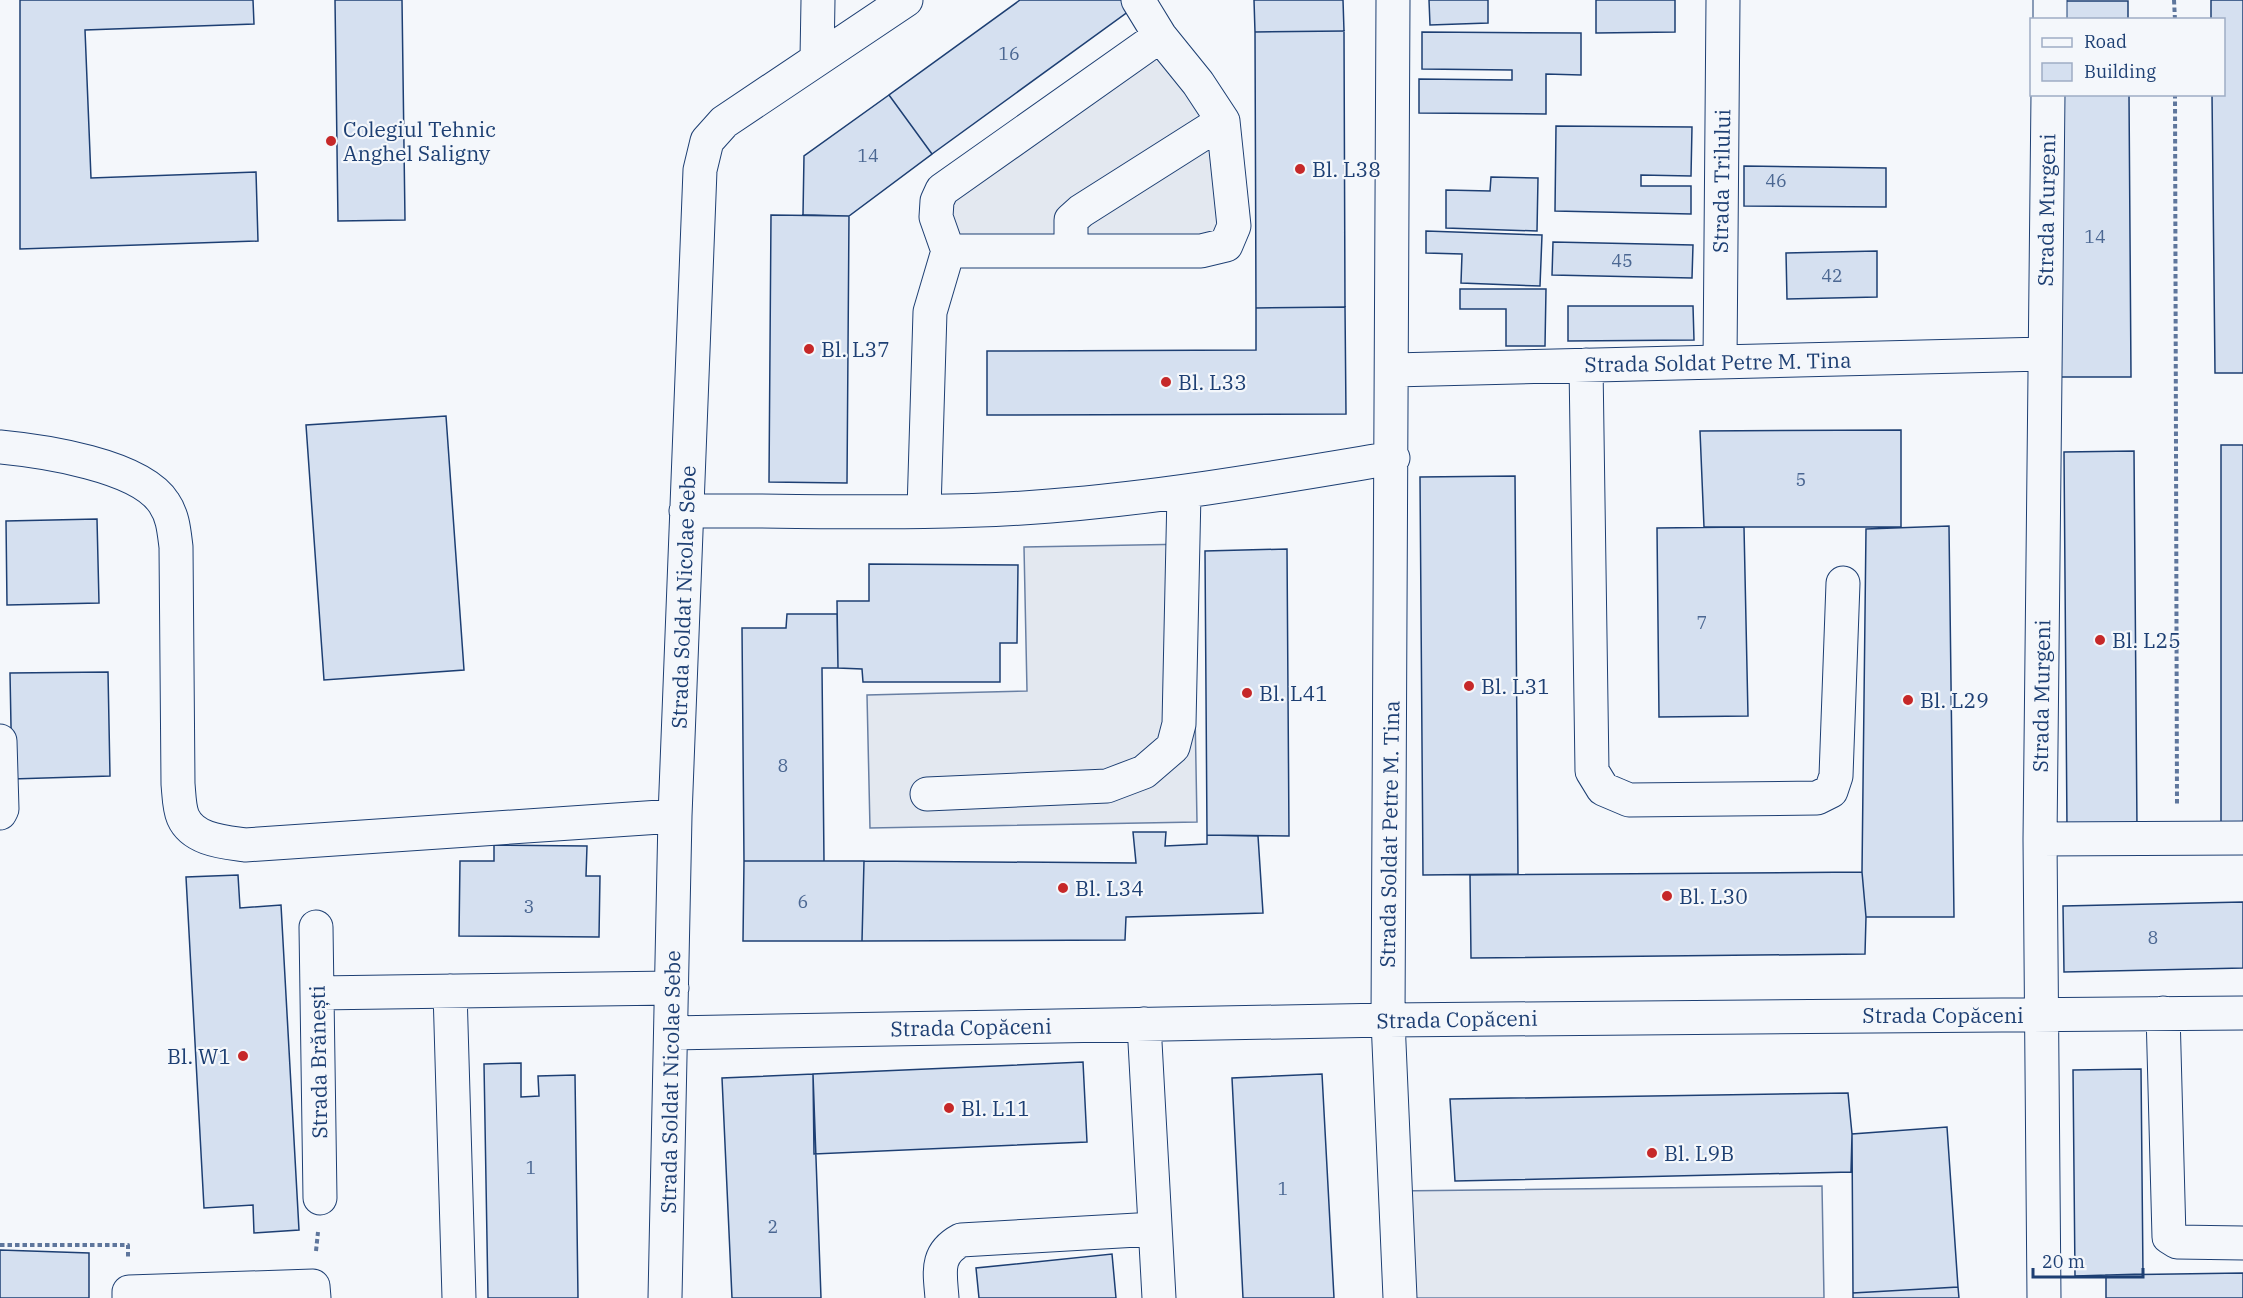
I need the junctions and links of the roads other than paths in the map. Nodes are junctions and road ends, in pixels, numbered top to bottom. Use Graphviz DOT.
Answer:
graph roads {
  1 [pos="818,0"];
  2 [pos="906,0"];
  3 [pos="1138,0"];
  4 [pos="1394,0"];
  5 [pos="1723,0"];
  6 [pos="2050,0"];
  7 [pos="2050,18"];
  8 [pos="1160,36"];
  9 [pos="817,58"];
  10 [pos="2048,96"];
  11 [pos="1223,121"];
  12 [pos="948,251"];
  13 [pos="1071,251"];
  14 [pos="2044,354"];
  15 [pos="1720,362"];
  16 [pos="1586,365"];
  17 [pos="1393,370"];
  18 [pos="0,447"];
  19 [pos="1393,458"];
  20 [pos="1184,493"];
  21 [pos="924,510"];
  22 [pos="686,511"];
  23 [pos="1843,584"];
  24 [pos="0,741"];
  25 [pos="927,794"];
  26 [pos="0,813"];
  27 [pos="675,816"];
  28 [pos="2243,838"];
  29 [pos="2040,839"];
  30 [pos="316,927"];
  31 [pos="672,988"];
  32 [pos="450,991"];
  33 [pos="317,993"];
  34 [pos="2163,1013"];
  35 [pos="2243,1013"];
  36 [pos="2040,1014"];
  37 [pos="1388,1020"];
  38 [pos="1144,1024"];
  39 [pos="671,1033"];
  40 [pos="320,1198"];
  41 [pos="1155,1229"];
  42 [pos="2243,1243"];
  43 [pos="314,1292"];
  44 [pos="129,1295"];
  45 [pos="459,1298"];
  46 [pos="665,1298"];
  47 [pos="942,1298"];
  48 [pos="1159,1298"];
  49 [pos="1400,1298"];
  50 [pos="2044,1298"];
  1 -- 9 [label="street"];
  2 -- 9 [label="street, Strada Soldat Nicolae Sebe"];
  3 -- 8 [label="street"];
  4 -- 17 [label="street, Strada Soldat Petre M. Tina"];
  5 -- 15 [label="street, Strada Trilului"];
  6 -- 7 [label="street"];
  8 -- 11 [label="street"];
  8 -- 12 [label="street"];
  9 -- 22 [label="street, Strada Soldat Nicolae Sebe"];
  10 -- 14 [label="street, Strada Murgeni"];
  11 -- 13 [label="street"];
  11 -- 13 [label="street"];
  12 -- 13 [label="street"];
  12 -- 21 [label="street"];
  14 -- 15 [label="street, Strada Soldat Petre M. Tina"];
  14 -- 29 [label="street, Strada Murgeni"];
  15 -- 16 [label="street, Strada Soldat Petre M. Tina"];
  16 -- 17 [label="street, Strada Soldat Petre M. Tina"];
  16 -- 23 [label="street"];
  17 -- 19 [label="street, Strada Soldat Petre M. Tina"];
  18 -- 27 [label="street"];
  19 -- 20 [label="street"];
  19 -- 37 [label="street, Strada Soldat Petre M. Tina"];
  20 -- 21 [label="street"];
  20 -- 25 [label="street"];
  21 -- 22 [label="street"];
  22 -- 27 [label="street, Strada Soldat Nicolae Sebe"];
  24 -- 26 [label="street"];
  27 -- 31 [label="street, Strada Soldat Nicolae Sebe"];
  28 -- 29 [label="street"];
  29 -- 36 [label="street, Strada Murgeni"];
  30 -- 33 [label="street, Strada Brănești"];
  31 -- 32 [label="street"];
  31 -- 39 [label="street, Strada Soldat Nicolae Sebe"];
  32 -- 33 [label="street"];
  32 -- 45 [label="street"];
  33 -- 40 [label="street, Strada Brănești"];
  34 -- 35 [label="street, Strada Copăceni"];
  34 -- 36 [label="street, Strada Copăceni"];
  34 -- 42 [label="street"];
  36 -- 37 [label="street, Strada Copăceni"];
  36 -- 50 [label="street, Strada Murgeni"];
  37 -- 38 [label="street, Strada Copăceni"];
  37 -- 49 [label="street, Strada Soldat Petre M. Tina"];
  38 -- 39 [label="street, Strada Copăceni"];
  38 -- 41 [label="street"];
  39 -- 46 [label="street, Strada Soldat Nicolae Sebe"];
  41 -- 47 [label="street"];
  41 -- 48 [label="street"];
  43 -- 44 [label="street"];
}
